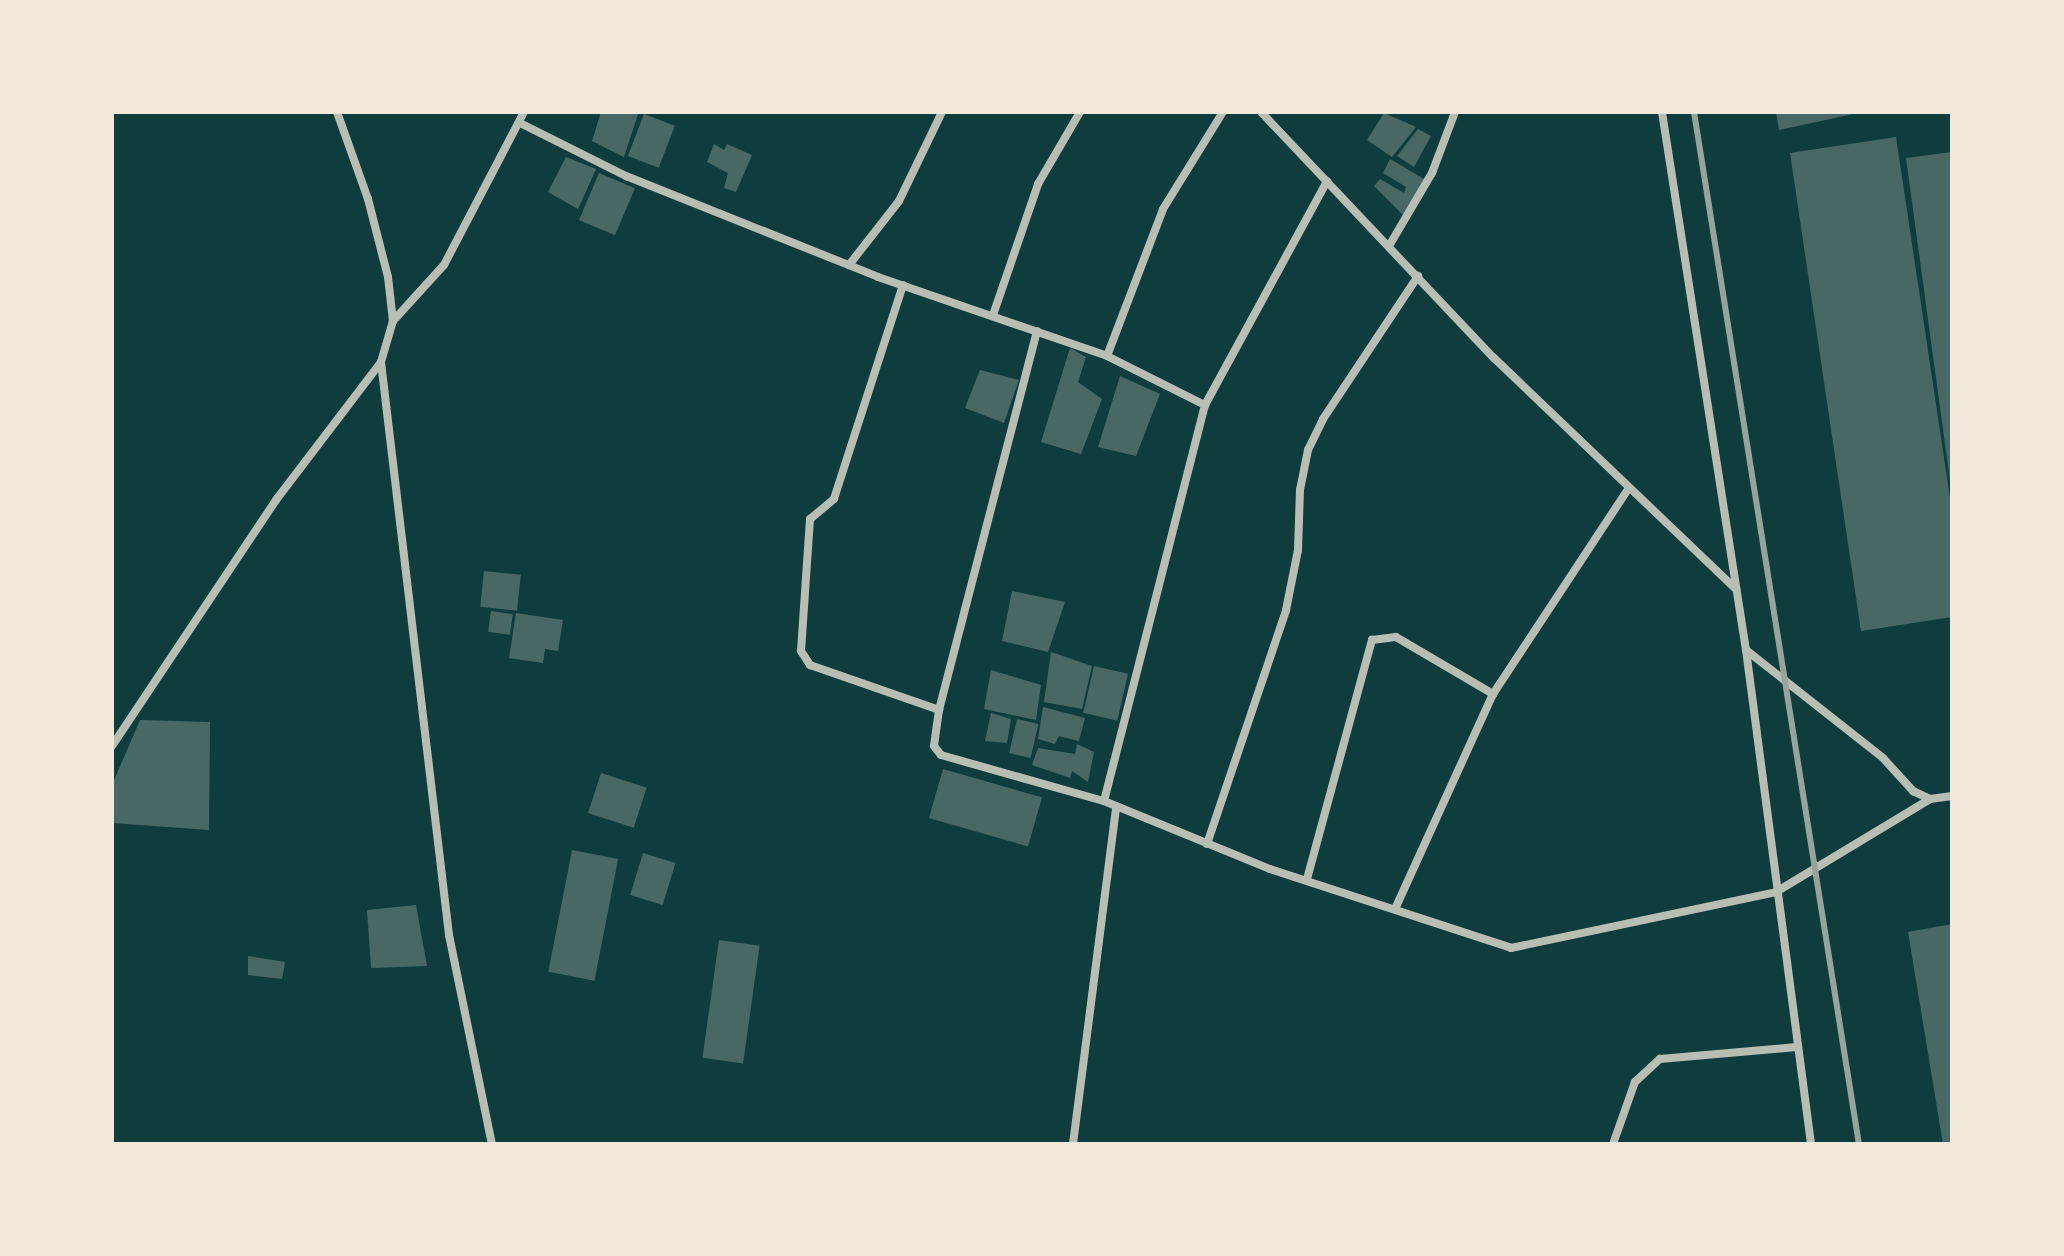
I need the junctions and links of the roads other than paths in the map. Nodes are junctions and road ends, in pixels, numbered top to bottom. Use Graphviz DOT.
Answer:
graph roads {
  1 [pos="337,112"];
  2 [pos="524,112"];
  3 [pos="942,112"];
  4 [pos="1080,112"];
  5 [pos="1223,112"];
  6 [pos="1261,112"];
  7 [pos="1455,112"];
  8 [pos="1662,112"];
  9 [pos="520,123"];
  10 [pos="1327,181"];
  11 [pos="1389,246"];
  12 [pos="849,265"];
  13 [pos="1418,276"];
  14 [pos="903,285"];
  15 [pos="993,315"];
  16 [pos="393,321"];
  17 [pos="1037,331"];
  18 [pos="1107,356"];
  19 [pos="381,362"];
  20 [pos="1205,405"];
  21 [pos="1627,491"];
  22 [pos="1736,590"];
  23 [pos="1746,650"];
  24 [pos="1493,694"];
  25 [pos="939,710"];
  26 [pos="112,746"];
  27 [pos="1952,796"];
  28 [pos="1930,799"];
  29 [pos="1104,801"];
  30 [pos="1116,807"];
  31 [pos="1207,844"];
  32 [pos="1307,879"];
  33 [pos="1776,892"];
  34 [pos="1395,909"];
  35 [pos="1796,1047"];
  36 [pos="492,1144"];
  37 [pos="1073,1144"];
  38 [pos="1613,1144"];
  39 [pos="1811,1144"];
  1 -- 16 [label="street"];
  2 -- 9 [label="street"];
  3 -- 12 [label="street"];
  4 -- 15 [label="street"];
  5 -- 18 [label="street"];
  6 -- 10 [label="street"];
  7 -- 11 [label="street"];
  8 -- 22 [label="street"];
  9 -- 12 [label="street"];
  9 -- 16 [label="street"];
  10 -- 11 [label="street"];
  10 -- 20 [label="street"];
  11 -- 13 [label="street"];
  12 -- 14 [label="street"];
  13 -- 21 [label="street"];
  13 -- 31 [label="street"];
  14 -- 15 [label="street"];
  14 -- 25 [label="street"];
  15 -- 17 [label="street"];
  16 -- 19 [label="street"];
  17 -- 18 [label="street"];
  17 -- 25 [label="street"];
  18 -- 20 [label="street"];
  19 -- 26 [label="street"];
  19 -- 36 [label="street"];
  20 -- 29 [label="street"];
  21 -- 22 [label="street"];
  21 -- 24 [label="street"];
  22 -- 23 [label="street"];
  23 -- 28 [label="street"];
  23 -- 33 [label="street"];
  24 -- 32 [label="street"];
  24 -- 34 [label="street"];
  25 -- 29 [label="street"];
  27 -- 28 [label="street"];
  28 -- 33 [label="street"];
  29 -- 30 [label="street"];
  30 -- 31 [label="street"];
  30 -- 37 [label="street"];
  31 -- 32 [label="street"];
  32 -- 34 [label="street"];
  33 -- 34 [label="street"];
  33 -- 35 [label="street"];
  35 -- 38 [label="street"];
  35 -- 39 [label="street"];
}
